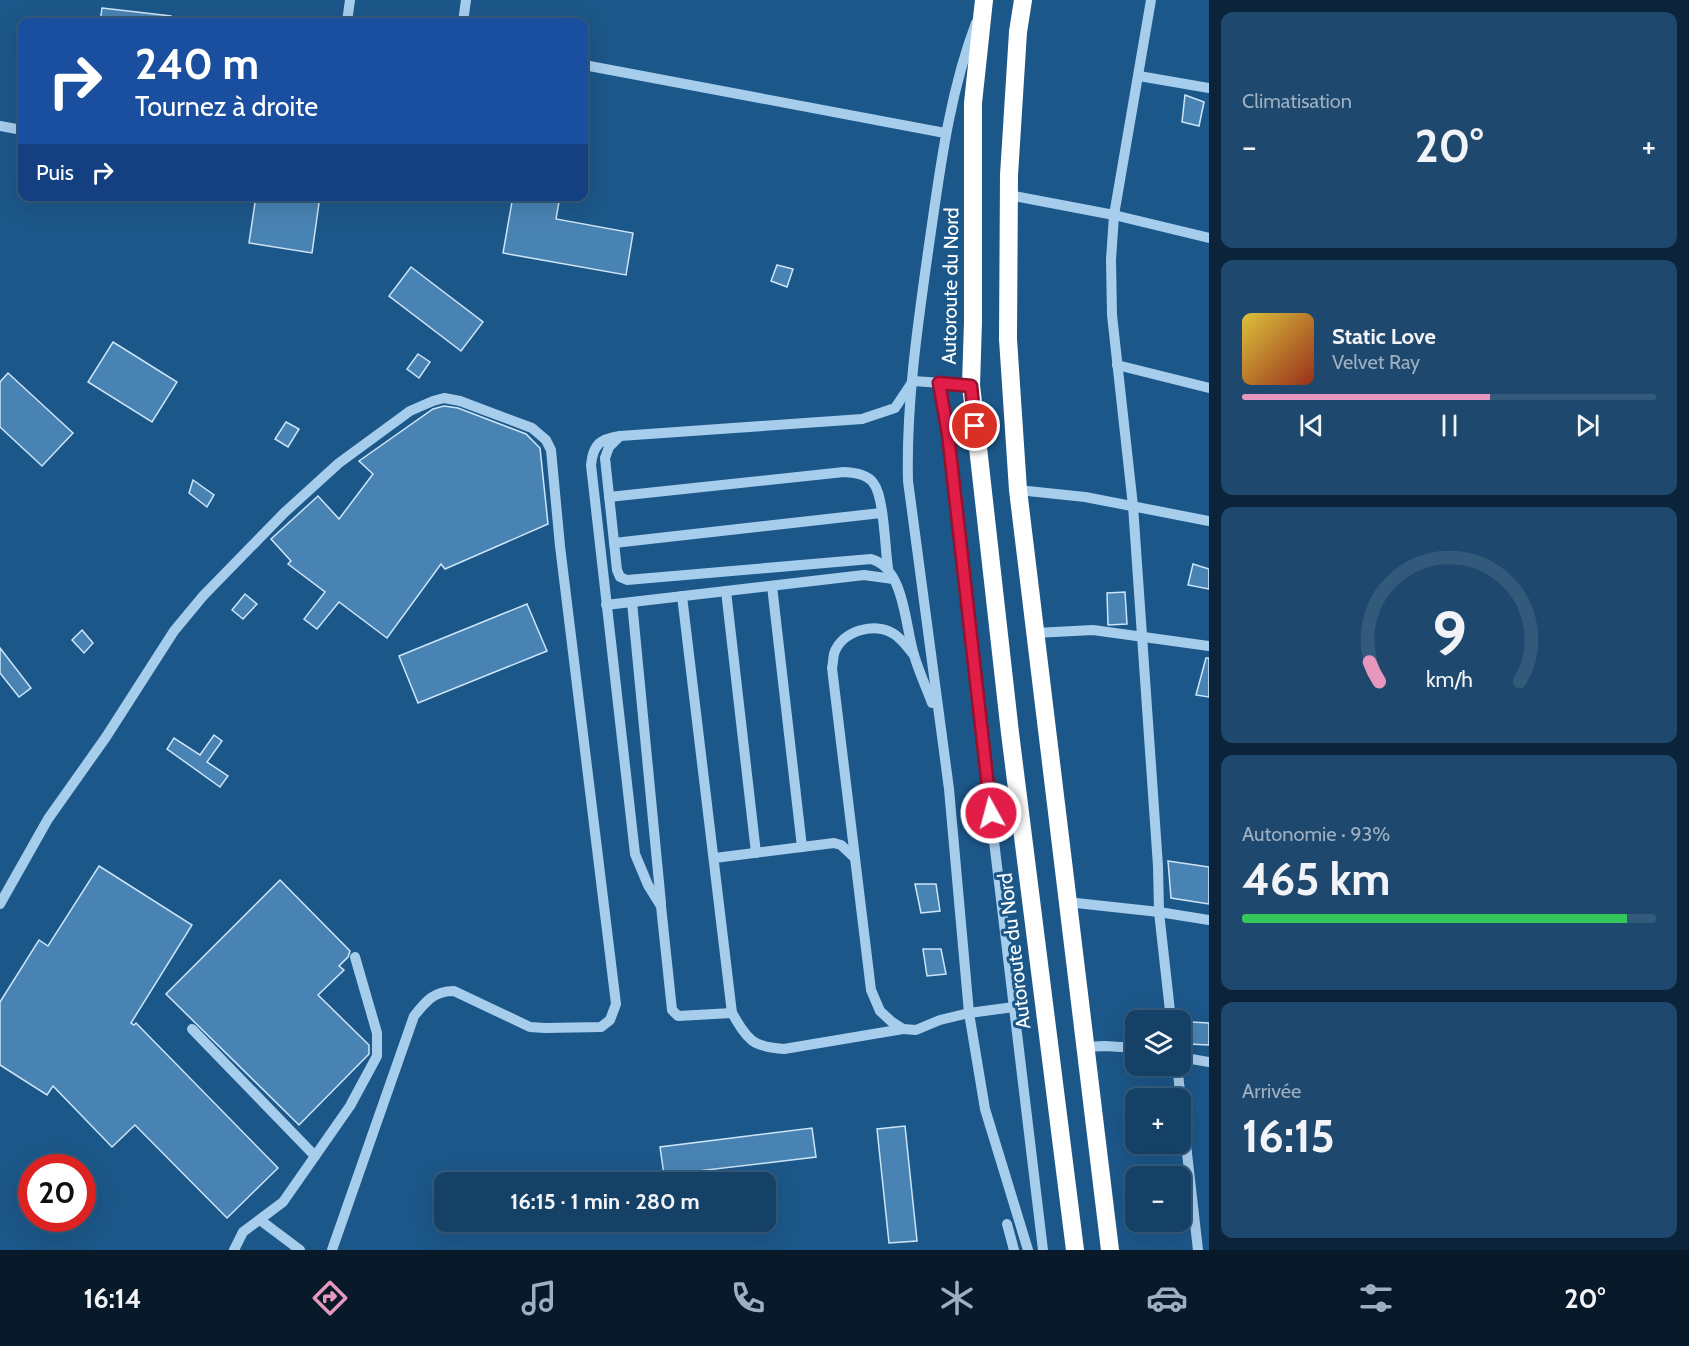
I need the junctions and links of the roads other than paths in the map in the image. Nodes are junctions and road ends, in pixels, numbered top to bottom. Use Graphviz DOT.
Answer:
graph roads {
  1 [pos="350,0"];
  2 [pos="466,0"];
  3 [pos="1023,0"];
  4 [pos="1151,0"];
  5 [pos="984,2"];
  6 [pos="348,18"];
  7 [pos="464,18"];
  8 [pos="588,66"];
  9 [pos="1139,76"];
  10 [pos="1209,88"];
  11 [pos="0,126"];
  12 [pos="18,129"];
  13 [pos="945,133"];
  14 [pos="1009,195"];
  15 [pos="1114,215"];
  16 [pos="1209,238"];
  17 [pos="1117,365"];
  18 [pos="913,381"];
  19 [pos="939,383"];
  20 [pos="971,386"];
  21 [pos="1209,388"];
  22 [pos="621,436"];
  23 [pos="1018,490"];
  24 [pos="609,497"];
  25 [pos="1133,506"];
  26 [pos="881,513"];
  27 [pos="1209,521"];
  28 [pos="614,543"];
  29 [pos="888,568"];
  30 [pos="893,579"];
  31 [pos="772,586"];
  32 [pos="726,591"];
  33 [pos="682,596"];
  34 [pos="632,602"];
  35 [pos="606,605"];
  36 [pos="1035,633"];
  37 [pos="1142,636"];
  38 [pos="1209,646"];
  39 [pos="914,655"];
  40 [pos="941,728"];
  41 [pos="802,847"];
  42 [pos="756,853"];
  43 [pos="715,858"];
  44 [pos="855,858"];
  45 [pos="1067,902"];
  46 [pos="0,904"];
  47 [pos="661,906"];
  48 [pos="1159,912"];
  49 [pos="1209,920"];
  50 [pos="355,957"];
  51 [pos="1014,1007"];
  52 [pos="1170,1010"];
  53 [pos="732,1013"];
  54 [pos="969,1013"];
  55 [pos="192,1029"];
  56 [pos="903,1029"];
  57 [pos="1085,1047"];
  58 [pos="1125,1047"];
  59 [pos="1191,1059"];
  60 [pos="1209,1062"];
  61 [pos="1178,1076"];
  62 [pos="315,1156"];
  63 [pos="260,1220"];
  64 [pos="1007,1224"];
  65 [pos="234,1250"];
  66 [pos="300,1250"];
  67 [pos="332,1250"];
  68 [pos="1014,1250"];
  69 [pos="1028,1250"];
  70 [pos="1043,1250"];
  71 [pos="1075,1250"];
  72 [pos="1110,1250"];
  73 [pos="1198,1250"];
  1 -- 6 [label="street"];
  2 -- 7 [label="street"];
  3 -- 14 [label="highway"];
  4 -- 9 [label="street"];
  5 -- 13 [label="street"];
  5 -- 20 [label="highway, Autoroute du Nord"];
  8 -- 13 [label="street"];
  9 -- 10 [label="street"];
  9 -- 15 [label="street"];
  11 -- 12 [label="street"];
  13 -- 18 [label="street"];
  14 -- 15 [label="street"];
  14 -- 23 [label="highway"];
  15 -- 16 [label="street"];
  15 -- 17 [label="street"];
  17 -- 21 [label="street"];
  17 -- 25 [label="street"];
  18 -- 19 [label="street"];
  18 -- 22 [label="street"];
  18 -- 40 [label="street"];
  19 -- 20 [label="street"];
  19 -- 51 [label="street"];
  20 -- 71 [label="highway, Autoroute du Nord"];
  22 -- 24 [label="street"];
  22 -- 35 [label="street"];
  23 -- 25 [label="street"];
  23 -- 36 [label="highway"];
  24 -- 26 [label="street"];
  24 -- 28 [label="street"];
  25 -- 27 [label="street"];
  25 -- 37 [label="street"];
  26 -- 28 [label="street"];
  26 -- 29 [label="street"];
  28 -- 29 [label="street"];
  29 -- 30 [label="street"];
  30 -- 31 [label="street"];
  30 -- 39 [label="street"];
  31 -- 32 [label="street"];
  31 -- 41 [label="street"];
  32 -- 33 [label="street"];
  32 -- 42 [label="street"];
  33 -- 34 [label="street"];
  33 -- 43 [label="street"];
  34 -- 35 [label="street"];
  34 -- 47 [label="street"];
  35 -- 47 [label="street"];
  36 -- 37 [label="street"];
  36 -- 45 [label="highway"];
  37 -- 38 [label="street"];
  37 -- 48 [label="street"];
  39 -- 40 [label="street"];
  39 -- 44 [label="street"];
  40 -- 54 [label="street"];
  41 -- 42 [label="street"];
  41 -- 44 [label="street"];
  42 -- 43 [label="street"];
  43 -- 53 [label="street"];
  44 -- 56 [label="street"];
  45 -- 48 [label="street"];
  45 -- 57 [label="highway"];
  46 -- 67 [label="street"];
  47 -- 53 [label="street"];
  48 -- 49 [label="street"];
  48 -- 52 [label="street"];
  50 -- 62 [label="street"];
  51 -- 54 [label="street"];
  51 -- 70 [label="street"];
  53 -- 56 [label="street"];
  54 -- 56 [label="street"];
  54 -- 69 [label="street"];
  55 -- 62 [label="street"];
  57 -- 58 [label="street"];
  57 -- 72 [label="highway"];
  59 -- 60 [label="street"];
  61 -- 73 [label="street"];
  62 -- 63 [label="street"];
  63 -- 65 [label="street"];
  63 -- 66 [label="street"];
  64 -- 68 [label="street"];
}
